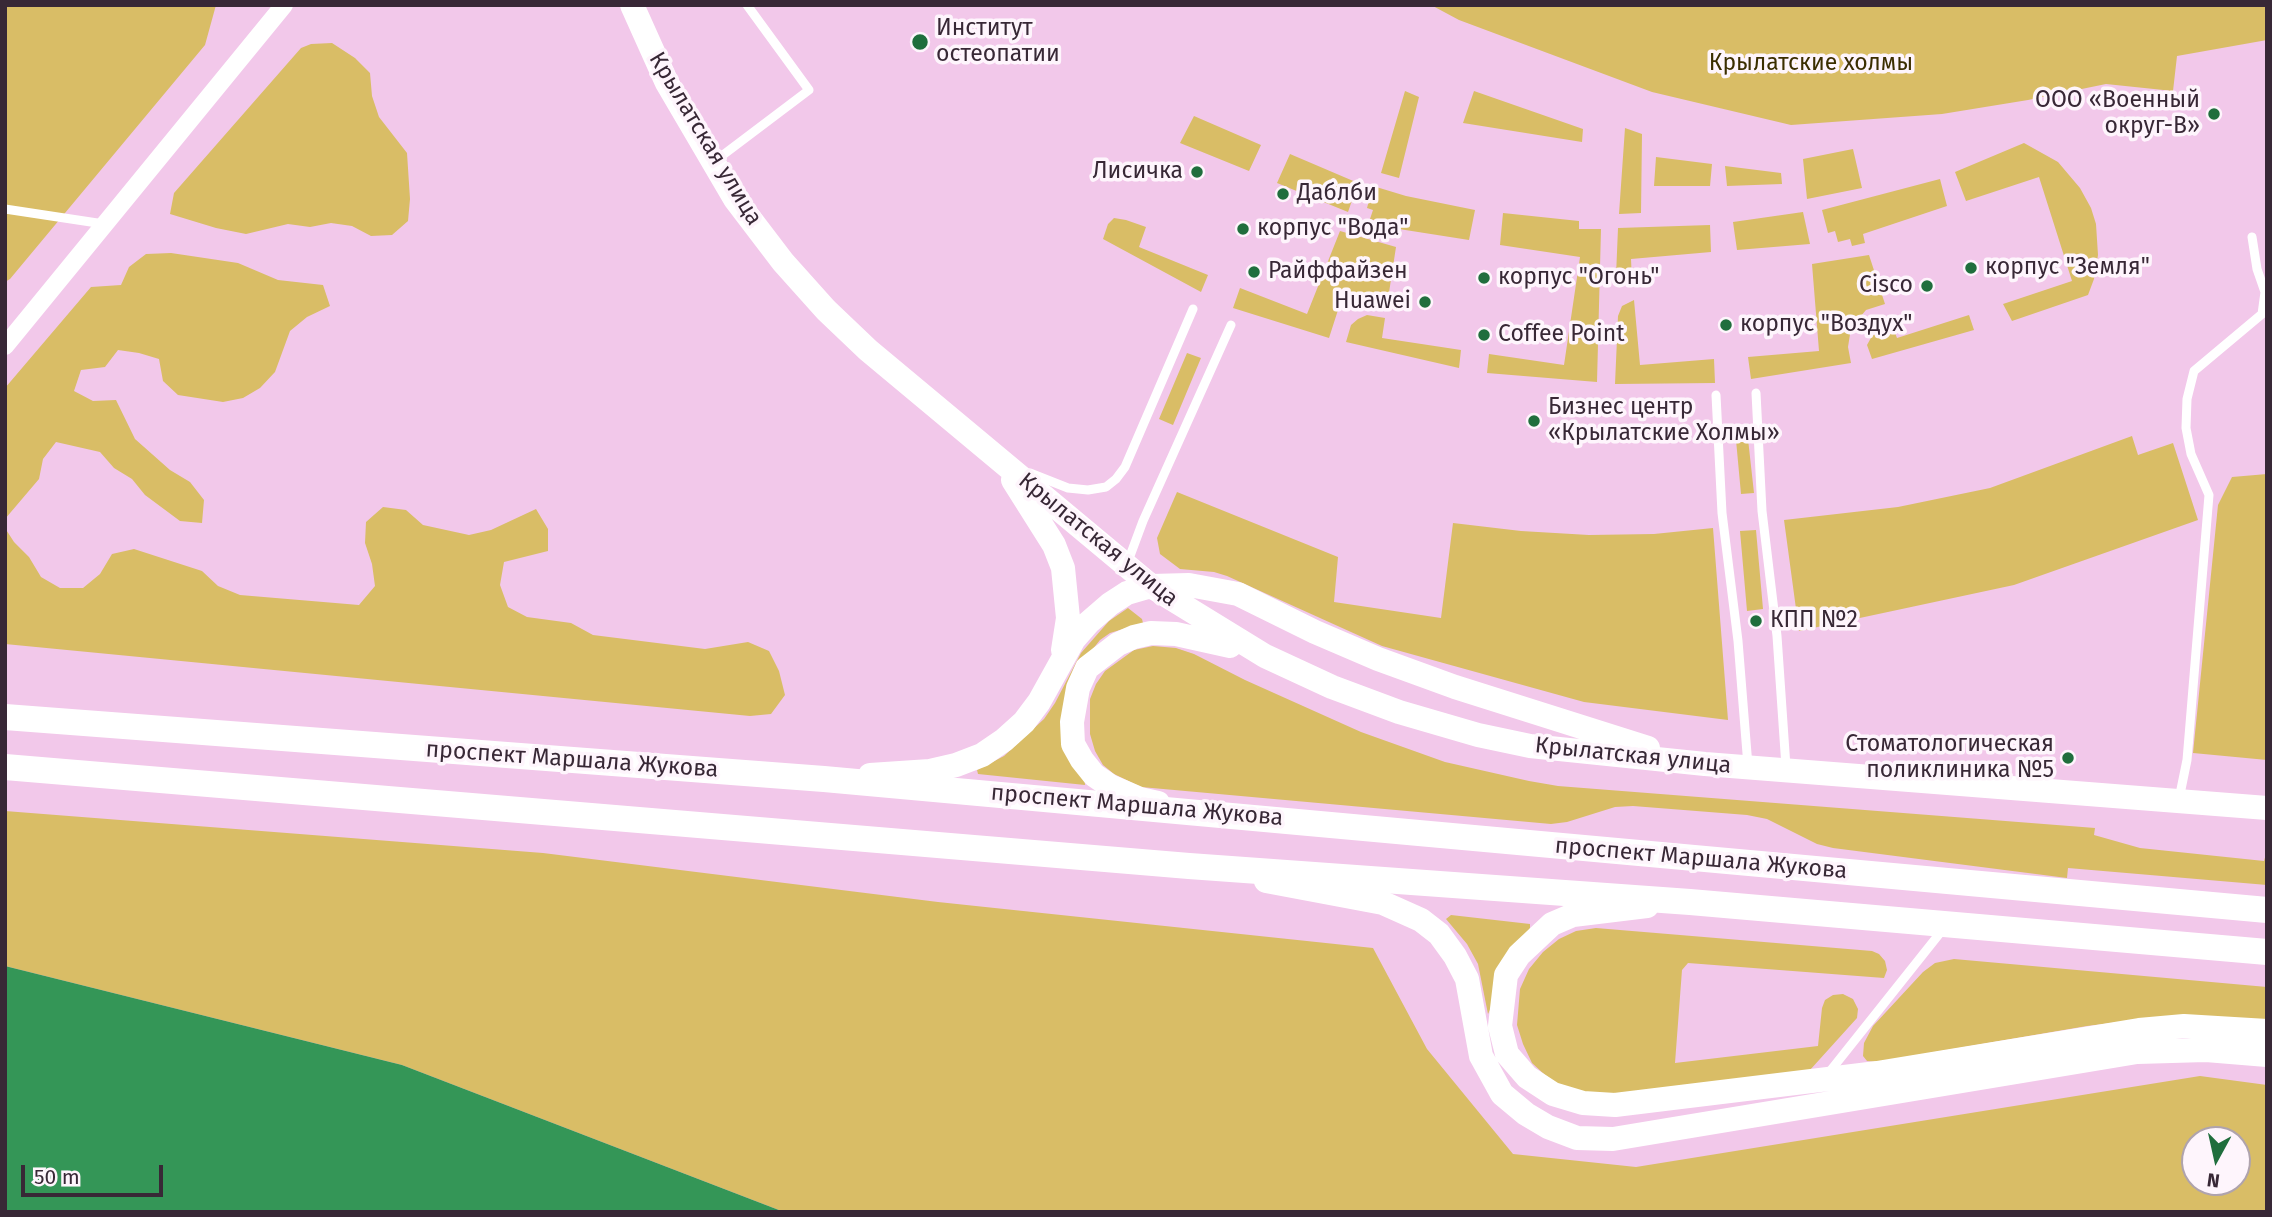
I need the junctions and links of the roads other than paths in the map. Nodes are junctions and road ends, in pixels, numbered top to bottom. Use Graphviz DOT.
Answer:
graph roads {
  1 [pos="284,5"];
  2 [pos="632,5"];
  3 [pos="747,5"];
  4 [pos="713,162"];
  5 [pos="5,209"];
  6 [pos="106,225"];
  7 [pos="2252,237"];
  8 [pos="1192,309"];
  9 [pos="1231,325"];
  10 [pos="5,346"];
  11 [pos="1756,393"];
  12 [pos="1716,395"];
  13 [pos="1002,462"];
  14 [pos="1126,566"];
  15 [pos="1151,586"];
  16 [pos="1265,656"];
  17 [pos="1059,663"];
  18 [pos="5,717"];
  19 [pos="1705,764"];
  20 [pos="5,767"];
  21 [pos="1748,768"];
  22 [pos="1786,770"];
  23 [pos="824,779"];
  24 [pos="2178,801"];
  25 [pos="2267,808"];
  26 [pos="1182,810"];
  27 [pos="1189,866"];
  28 [pos="1690,902"];
  29 [pos="2267,910"];
  30 [pos="1948,924"];
  31 [pos="2267,952"];
  32 [pos="2267,1031"];
  33 [pos="2267,1055"];
  34 [pos="1823,1079"];
  1 -- 6 [label="street"];
  2 -- 4 [label="main road, Крылатская улица"];
  3 -- 4 [label="lane"];
  4 -- 13 [label="main road, Крылатская улица"];
  5 -- 6 [label="lane"];
  6 -- 10 [label="street"];
  7 -- 24 [label="lane"];
  8 -- 13 [label="lane"];
  9 -- 14 [label="lane"];
  11 -- 22 [label="lane"];
  12 -- 21 [label="lane"];
  13 -- 14 [label="main road, Крылатская улица"];
  13 -- 17 [label="main road"];
  14 -- 15 [label="main road, Крылатская улица"];
  15 -- 16 [label="main road, Крылатская улица"];
  15 -- 17 [label="main road"];
  15 -- 19 [label="main road"];
  16 -- 19 [label="main road, Крылатская улица"];
  16 -- 26 [label="main road"];
  17 -- 23 [label="main road"];
  18 -- 23 [label="main road, проспект Маршала Жукова"];
  19 -- 21 [label="main road, Крылатская улица"];
  20 -- 27 [label="main road, проспект Маршала Жукова"];
  21 -- 22 [label="main road, Крылатская улица"];
  22 -- 24 [label="main road, Крылатская улица"];
  23 -- 26 [label="main road, проспект Маршала Жукова"];
  24 -- 25 [label="main road, Крылатская улица"];
  26 -- 29 [label="main road, проспект Маршала Жукова"];
  27 -- 28 [label="main road, проспект Маршала Жукова"];
  27 -- 33 [label="main road"];
  28 -- 30 [label="main road, проспект Маршала Жукова"];
  28 -- 34 [label="main road"];
  30 -- 31 [label="main road, проспект Маршала Жукова"];
  30 -- 34 [label="lane"];
  32 -- 34 [label="main road"];
}
